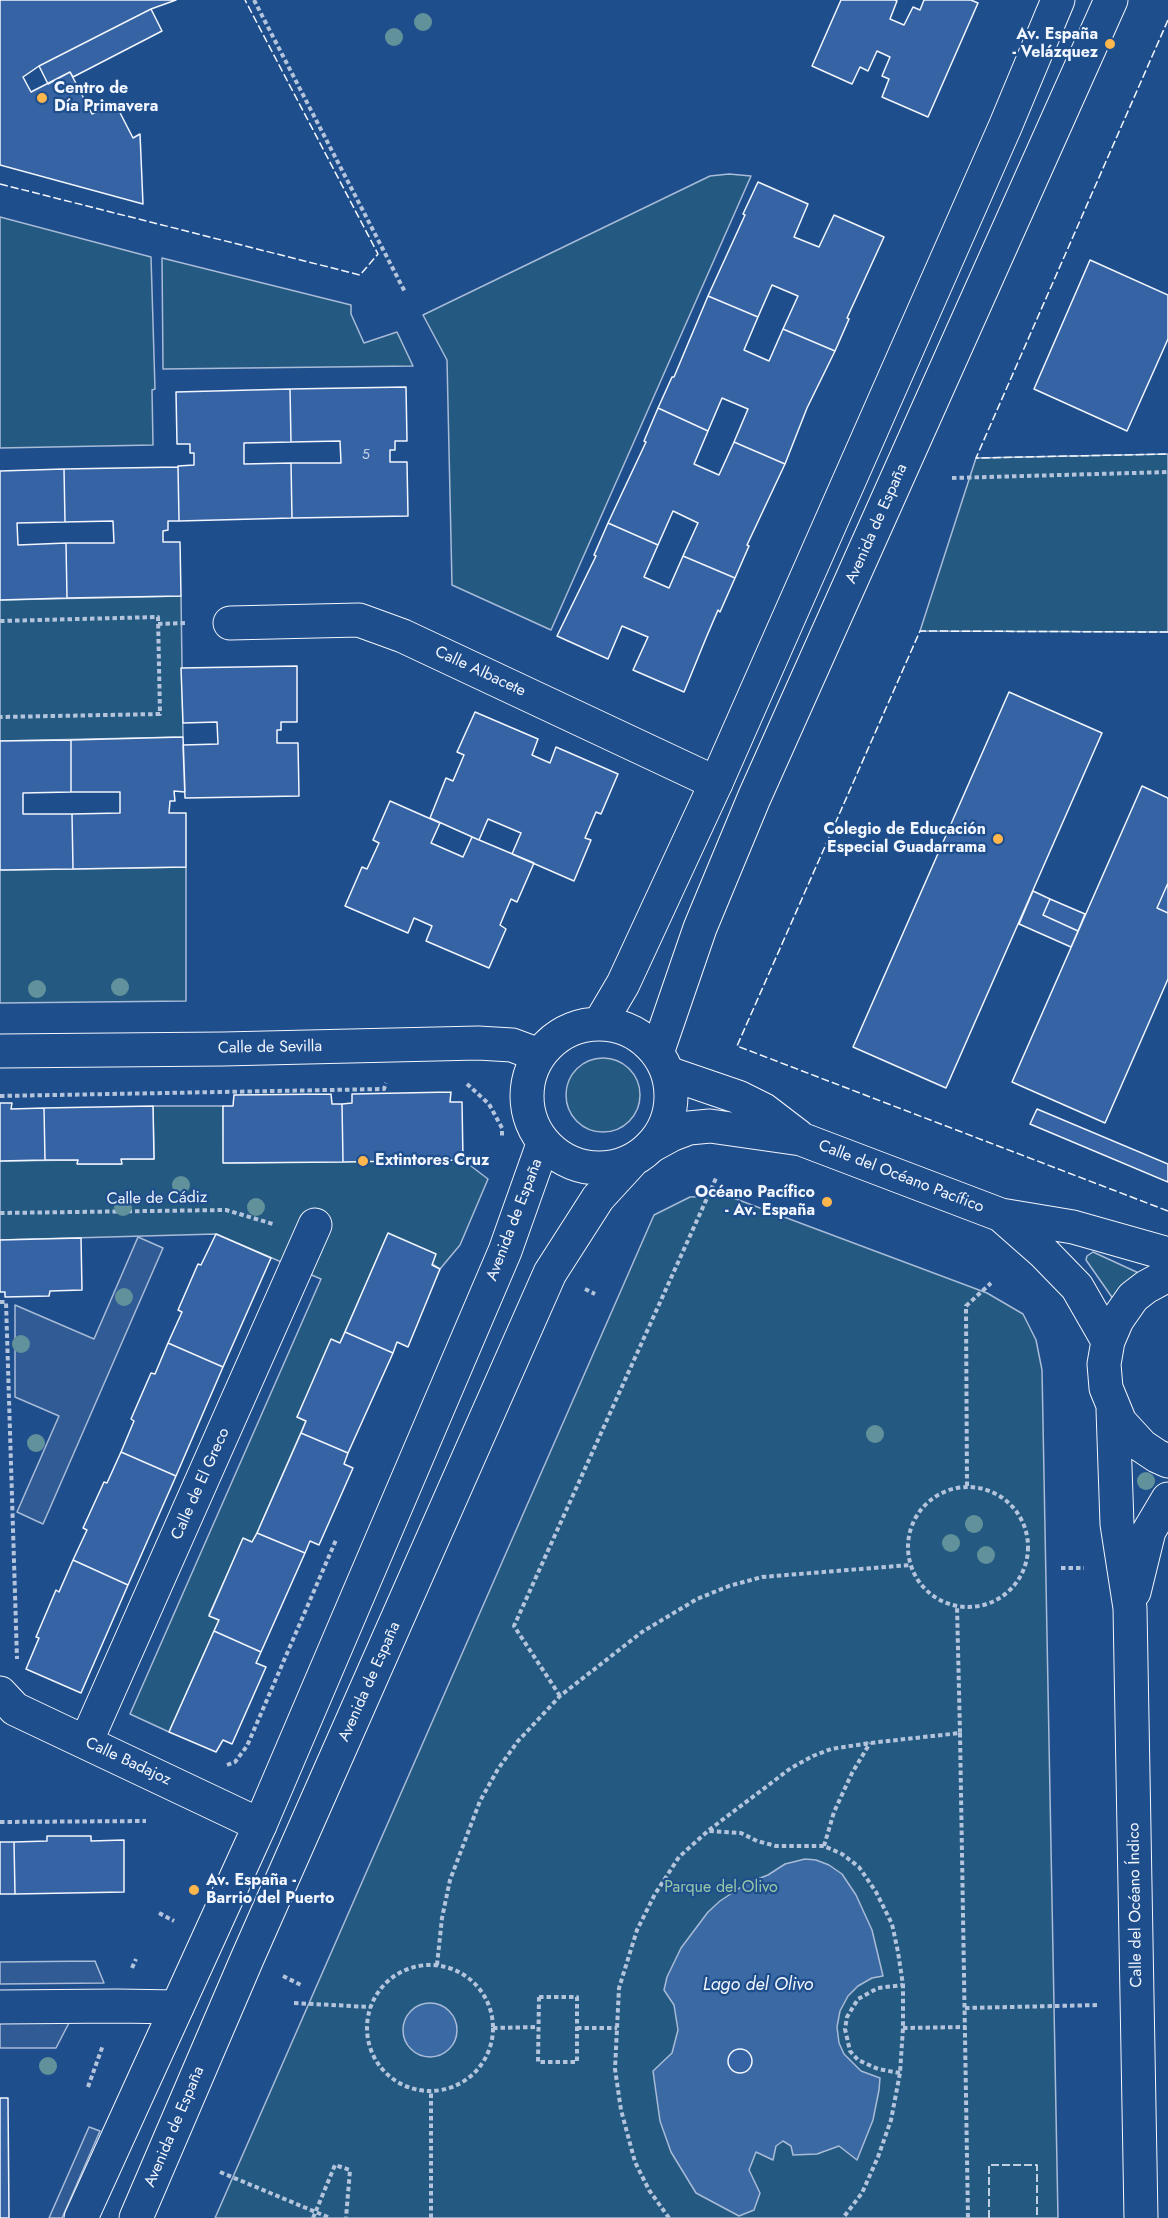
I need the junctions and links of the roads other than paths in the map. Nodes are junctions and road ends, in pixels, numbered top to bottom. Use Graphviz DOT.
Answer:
graph roads {
  1 [pos="1058,0"];
  2 [pos="1111,0"];
  3 [pos="230,623"];
  4 [pos="716,783"];
  5 [pos="600,1023"];
  6 [pos="0,1051"];
  7 [pos="539,1055"];
  8 [pos="662,1063"];
  9 [pos="801,1139"];
  10 [pos="543,1144"];
  11 [pos="641,1154"];
  12 [pos="1001,1215"];
  13 [pos="313,1230"];
  14 [pos="1168,1254"];
  15 [pos="1168,1275"];
  16 [pos="1108,1341"];
  17 [pos="1113,1410"];
  18 [pos="1168,1461"];
  19 [pos="1168,1499"];
  20 [pos="1130,1608"];
  21 [pos="0,1693"];
  22 [pos="86,1742"];
  23 [pos="260,1825"];
  24 [pos="0,2007"];
  25 [pos="177,2007"];
  26 [pos="1142,2213"];
  27 [pos="81,2218"];
  28 [pos="136,2218"];
  1 -- 4 [label="main road"];
  2 -- 8 [label="main road, Avenida de España"];
  3 -- 4 [label="main road, Calle Albacete"];
  4 -- 5 [label="main road"];
  5 -- 7 [label="main road"];
  5 -- 8 [label="main road"];
  6 -- 7 [label="main road, Calle de Sevilla"];
  7 -- 10 [label="main road"];
  8 -- 9 [label="main road, Calle del Océano Pacífico"];
  8 -- 11 [label="main road"];
  9 -- 11 [label="main road, Calle del Océano Pacífico"];
  9 -- 12 [label="main road, Calle del Océano Pacífico"];
  10 -- 11 [label="main road"];
  10 -- 23 [label="main road, Avenida de España"];
  11 -- 28 [label="main road, Avenida de España"];
  12 -- 14 [label="main road, Calle del Océano Pacífico"];
  12 -- 16 [label="main road, Calle del Océano Pacífico"];
  13 -- 22 [label="main road, Calle de El Greco"];
  15 -- 16 [label="main road"];
  16 -- 17 [label="main road"];
  17 -- 18 [label="main road"];
  17 -- 20 [label="main road, Calle del Océano Índico"];
  19 -- 20 [label="main road, Calle del Océano Índico"];
  20 -- 26 [label="main road, Calle del Océano Índico"];
  21 -- 22 [label="main road, Calle Badajoz"];
  22 -- 23 [label="main road, Calle Badajoz"];
  23 -- 25 [label="main road, Avenida de España"];
  24 -- 25 [label="main road"];
  25 -- 27 [label="main road, Avenida de España"];
}
